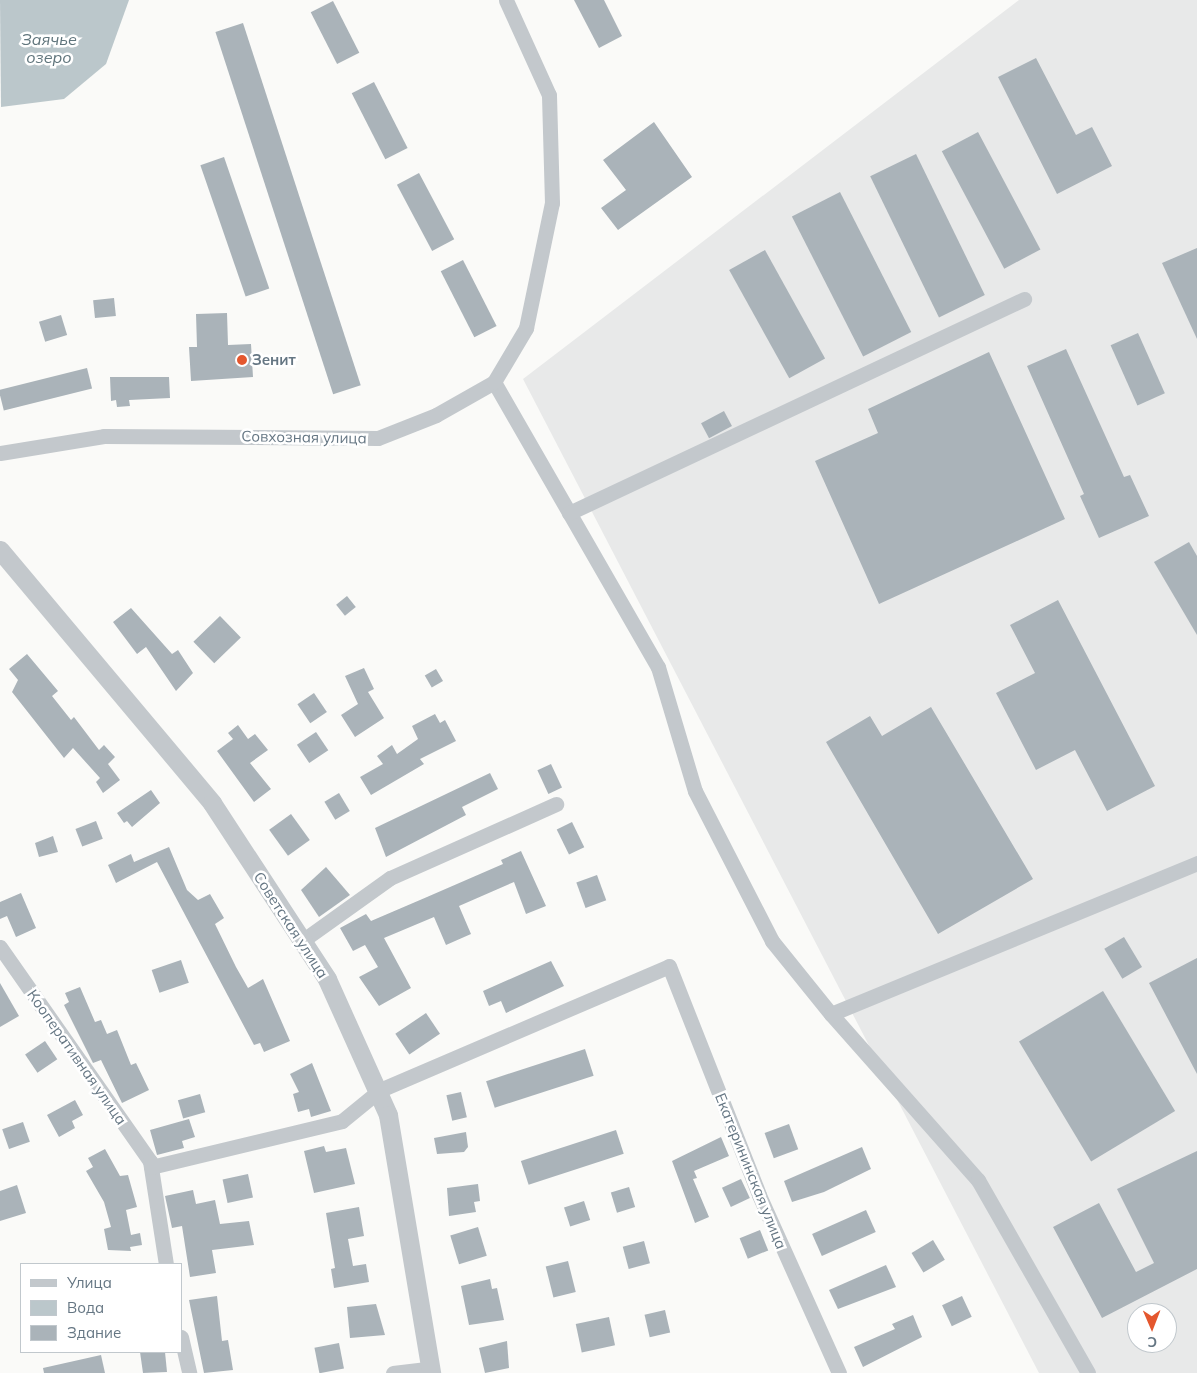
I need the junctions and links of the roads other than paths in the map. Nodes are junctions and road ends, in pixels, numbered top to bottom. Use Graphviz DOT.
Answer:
graph roads {
  1 [pos="506,0"];
  2 [pos="1024,299"];
  3 [pos="494,382"];
  4 [pos="0,453"];
  5 [pos="569,513"];
  6 [pos="0,550"];
  7 [pos="556,804"];
  8 [pos="1197,863"];
  9 [pos="302,941"];
  10 [pos="0,947"];
  11 [pos="831,1014"];
  12 [pos="380,1090"];
  13 [pos="151,1167"];
  14 [pos="166,1263"];
  15 [pos="182,1342"];
  16 [pos="431,1370"];
  17 [pos="189,1373"];
  18 [pos="393,1373"];
  19 [pos="839,1373"];
  20 [pos="1088,1373"];
  1 -- 3 [label="street, Совхозная улица"];
  2 -- 5 [label="street"];
  3 -- 4 [label="street, Совхозная улица"];
  3 -- 5 [label="street"];
  5 -- 11 [label="street"];
  6 -- 9 [label="street, Советская улица"];
  7 -- 9 [label="street"];
  8 -- 11 [label="street"];
  9 -- 12 [label="street, Советская улица"];
  10 -- 13 [label="street, Кооперативная улица"];
  11 -- 20 [label="street"];
  12 -- 13 [label="street"];
  12 -- 16 [label="street, Советская улица"];
  12 -- 19 [label="street, Екатерининская улица"];
  13 -- 14 [label="street, Кооперативная улица"];
  15 -- 17 [label="street"];
  16 -- 18 [label="street"];
}
